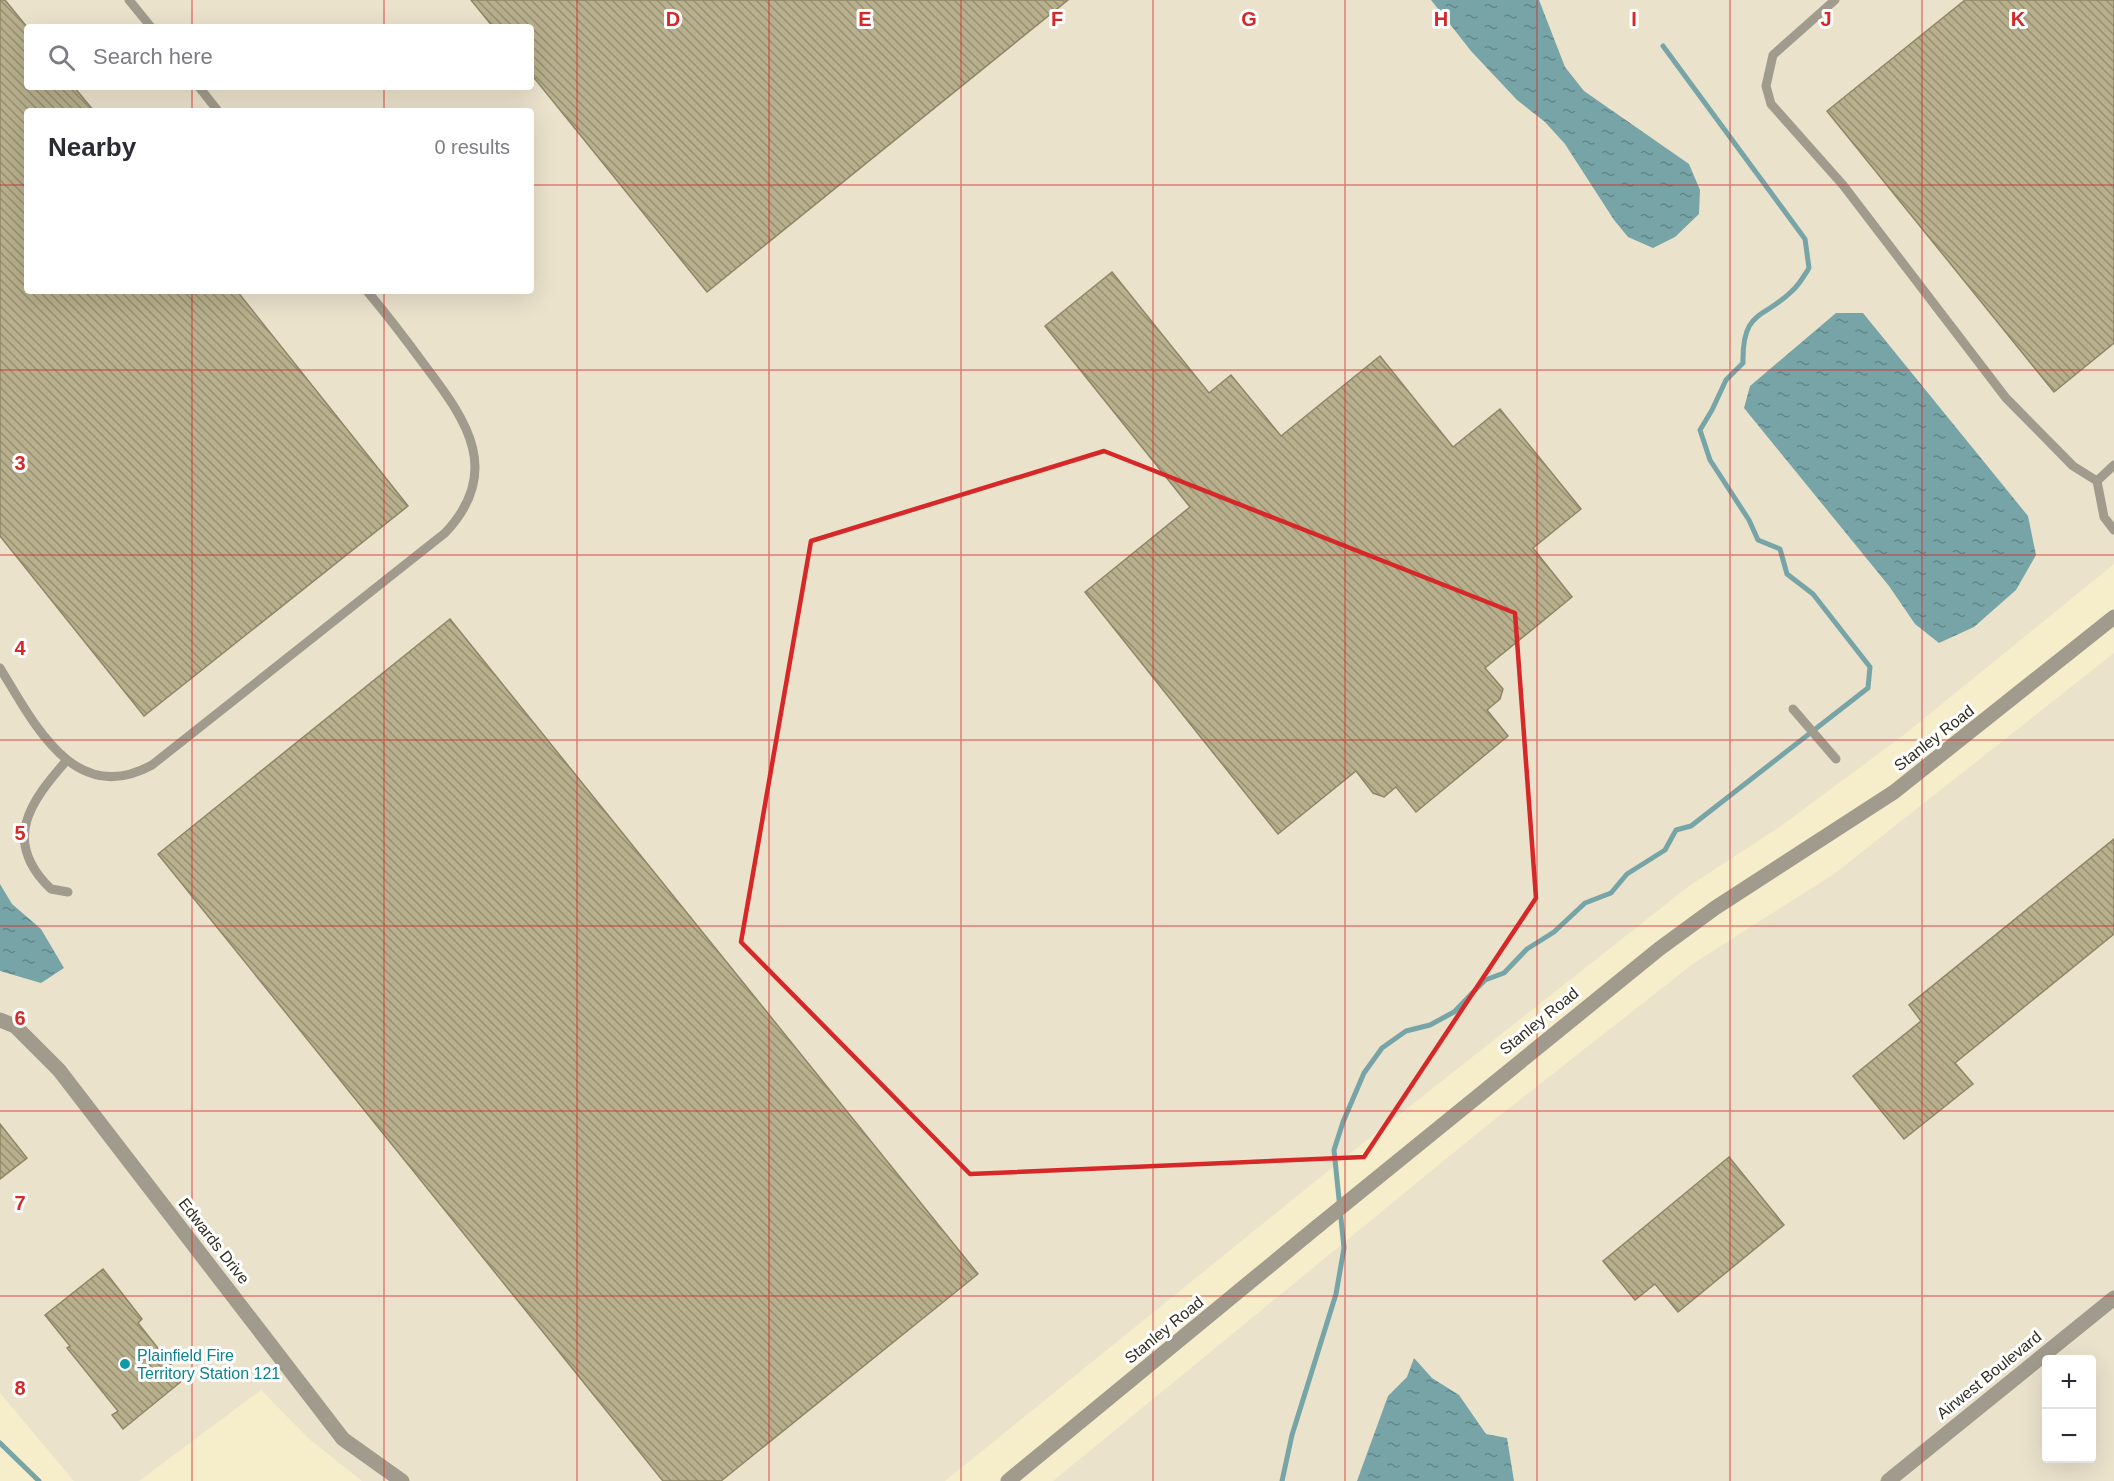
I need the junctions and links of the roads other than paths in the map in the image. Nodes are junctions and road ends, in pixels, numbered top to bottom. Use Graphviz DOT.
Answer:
graph roads {
  1 [pos="129,0"];
  2 [pos="1835,0"];
  3 [pos="149,24"];
  4 [pos="201,90"];
  5 [pos="216,108"];
  6 [pos="369,294"];
  7 [pos="2114,465"];
  8 [pos="2097,481"];
  9 [pos="2114,530"];
  10 [pos="2114,617"];
  11 [pos="0,668"];
  12 [pos="1793,709"];
  13 [pos="1836,759"];
  14 [pos="67,760"];
  15 [pos="68,892"];
  16 [pos="0,1020"];
  17 [pos="2114,1298"];
  18 [pos="402,1481"];
  19 [pos="1008,1481"];
  20 [pos="1888,1481"];
  1 -- 3 [label="lane"];
  2 -- 8 [label="lane"];
  4 -- 5 [label="lane"];
  6 -- 14 [label="lane"];
  7 -- 8 [label="lane"];
  8 -- 9 [label="lane"];
  10 -- 19 [label="street, Stanley Road"];
  11 -- 14 [label="lane"];
  12 -- 13 [label="lane"];
  14 -- 15 [label="lane"];
  16 -- 18 [label="street, Edwards Drive"];
  17 -- 20 [label="street, Airwest Boulevard"];
}
